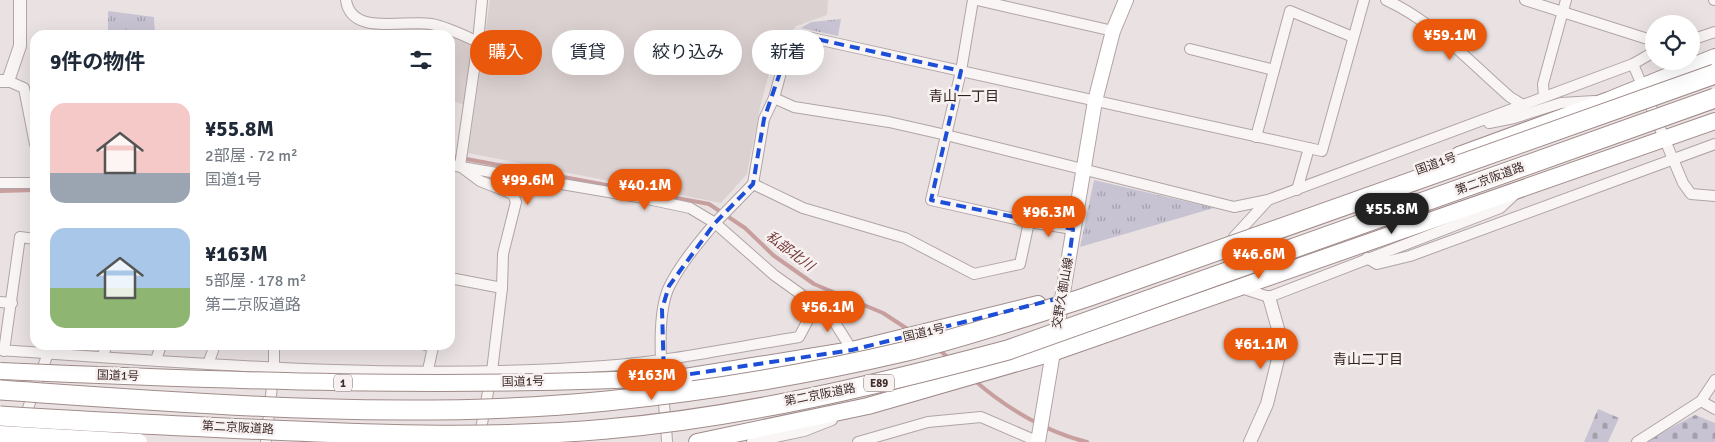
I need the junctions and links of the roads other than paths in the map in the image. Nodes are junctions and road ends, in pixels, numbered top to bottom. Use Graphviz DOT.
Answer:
graph roads {
  1 [pos="20,0"];
  2 [pos="346,0"];
  3 [pos="482,0"];
  4 [pos="975,0"];
  5 [pos="1126,0"];
  6 [pos="1364,0"];
  7 [pos="1386,0"];
  8 [pos="1525,0"];
  9 [pos="1566,0"];
  10 [pos="1564,12"];
  11 [pos="451,30"];
  12 [pos="479,30"];
  13 [pos="1113,31"];
  14 [pos="455,32"];
  15 [pos="1715,32"];
  16 [pos="1354,37"];
  17 [pos="1645,37"];
  18 [pos="1700,37"];
  19 [pos="470,38"];
  20 [pos="1190,49"];
  21 [pos="1645,57"];
  22 [pos="1715,57"];
  23 [pos="1633,64"];
  24 [pos="1274,70"];
  25 [pos="961,71"];
  26 [pos="1715,74"];
  27 [pos="472,75"];
  28 [pos="4,81"];
  29 [pos="1643,86"];
  30 [pos="1544,97"];
  31 [pos="774,98"];
  32 [pos="1715,98"];
  33 [pos="1609,100"];
  34 [pos="1095,101"];
  35 [pos="1523,105"];
  36 [pos="30,119"];
  37 [pos="1715,121"];
  38 [pos="1463,128"];
  39 [pos="946,134"];
  40 [pos="1256,137"];
  41 [pos="1665,138"];
  42 [pos="1715,144"];
  43 [pos="1309,148"];
  44 [pos="1673,159"];
  45 [pos="455,165"];
  46 [pos="1083,170"];
  47 [pos="0,183"];
  48 [pos="30,183"];
  49 [pos="753,184"];
  50 [pos="1522,187"];
  51 [pos="1297,190"];
  52 [pos="1715,196"];
  53 [pos="1268,200"];
  54 [pos="715,222"];
  55 [pos="1029,222"];
  56 [pos="1073,229"];
  57 [pos="1234,237"];
  58 [pos="30,238"];
  59 [pos="1367,258"];
  60 [pos="455,279"];
  61 [pos="1240,287"];
  62 [pos="502,288"];
  63 [pos="1064,297"];
  64 [pos="1269,297"];
  65 [pos="0,302"];
  66 [pos="12,304"];
  67 [pos="816,305"];
  68 [pos="30,350"];
  69 [pos="50,350"];
  70 [pos="56,350"];
  71 [pos="105,350"];
  72 [pos="159,350"];
  73 [pos="213,350"];
  74 [pos="274,350"];
  75 [pos="433,350"];
  76 [pos="852,350"];
  77 [pos="2,351"];
  78 [pos="1052,353"];
  79 [pos="102,357"];
  80 [pos="662,358"];
  81 [pos="156,360"];
  82 [pos="208,364"];
  83 [pos="274,367"];
  84 [pos="428,370"];
  85 [pos="0,371"];
  86 [pos="492,371"];
  87 [pos="1715,380"];
  88 [pos="0,390"];
  89 [pos="1701,401"];
  90 [pos="868,406"];
  91 [pos="1715,409"];
  92 [pos="0,416"];
  93 [pos="0,434"];
  94 [pos="16,442"];
  95 [pos="139,442"];
  96 [pos="266,442"];
  97 [pos="478,442"];
  98 [pos="668,442"];
  99 [pos="697,442"];
  100 [pos="752,442"];
  101 [pos="858,442"];
  102 [pos="1038,442"];
  103 [pos="1250,442"];
  104 [pos="1637,442"];
  1 -- 28 [label="street"];
  2 -- 11 [label="street"];
  3 -- 12 [label="street"];
  4 -- 13 [label="street"];
  4 -- 25 [label="street"];
  5 -- 13 [label="main road, 交野久御山線"];
  6 -- 16 [label="street"];
  7 -- 35 [label="street"];
  8 -- 10 [label="street"];
  9 -- 10 [label="street"];
  10 -- 17 [label="street"];
  10 -- 30 [label="street"];
  13 -- 34 [label="main road, 交野久御山線"];
  14 -- 19 [label="street"];
  15 -- 18 [label="street"];
  16 -- 24 [label="street"];
  16 -- 43 [label="street"];
  20 -- 24 [label="street"];
  21 -- 23 [label="street"];
  22 -- 29 [label="highway, 国道1号 / 1"];
  23 -- 29 [label="street"];
  23 -- 30 [label="street"];
  24 -- 40 [label="street"];
  25 -- 31 [label="street"];
  25 -- 34 [label="street"];
  25 -- 39 [label="street"];
  26 -- 88 [label="highway, 第二京阪道路 / E89, bridge"];
  27 -- 45 [label="street"];
  28 -- 36 [label="street"];
  29 -- 33 [label="highway, 国道1号 / 1"];
  29 -- 41 [label="street"];
  30 -- 35 [label="street"];
  31 -- 39 [label="street"];
  31 -- 49 [label="street"];
  32 -- 92 [label="highway, 第二京阪道路 / E89, bridge"];
  33 -- 38 [label="street"];
  33 -- 57 [label="highway, 国道1号 / 1"];
  34 -- 40 [label="street"];
  34 -- 46 [label="main road, 交野久御山線"];
  35 -- 38 [label="street"];
  37 -- 41 [label="highway"];
  38 -- 51 [label="street"];
  39 -- 46 [label="street"];
  39 -- 55 [label="street"];
  40 -- 43 [label="street"];
  41 -- 44 [label="street"];
  41 -- 50 [label="highway"];
  42 -- 44 [label="street"];
  43 -- 51 [label="street"];
  44 -- 52 [label="street"];
  44 -- 59 [label="street"];
  45 -- 54 [label="street"];
  45 -- 62 [label="street"];
  46 -- 53 [label="street"];
  46 -- 56 [label="main road, 交野久御山線"];
  47 -- 48 [label="street"];
  49 -- 54 [label="street"];
  49 -- 55 [label="street"];
  50 -- 59 [label="street"];
  50 -- 61 [label="highway"];
  51 -- 53 [label="street"];
  53 -- 57 [label="street"];
  54 -- 67 [label="street"];
  54 -- 80 [label="street"];
  55 -- 56 [label="street"];
  56 -- 63 [label="main road, 交野久御山線"];
  57 -- 63 [label="highway, 国道1号 / 1"];
  58 -- 66 [label="street"];
  59 -- 64 [label="street"];
  60 -- 62 [label="street"];
  61 -- 64 [label="street"];
  61 -- 78 [label="highway"];
  62 -- 86 [label="street"];
  63 -- 76 [label="highway, 国道1号 / 1"];
  63 -- 78 [label="main road, 交野久御山線"];
  64 -- 103 [label="street"];
  65 -- 66 [label="street"];
  66 -- 77 [label="street"];
  67 -- 76 [label="street"];
  67 -- 80 [label="street"];
  68 -- 77 [label="street"];
  69 -- 94 [label="street"];
  70 -- 79 [label="street"];
  71 -- 79 [label="street"];
  72 -- 81 [label="street"];
  73 -- 82 [label="street"];
  74 -- 83 [label="street"];
  75 -- 84 [label="street"];
  76 -- 85 [label="highway, 国道1号 / 1, bridge"];
  78 -- 90 [label="highway"];
  78 -- 102 [label="main road, 交野久御山線"];
  79 -- 81 [label="street"];
  80 -- 86 [label="street"];
  80 -- 98 [label="street"];
  81 -- 82 [label="street"];
  82 -- 83 [label="street"];
  83 -- 84 [label="street"];
  83 -- 96 [label="street"];
  84 -- 86 [label="street"];
  86 -- 97 [label="street"];
  87 -- 89 [label="street"];
  89 -- 91 [label="street"];
  89 -- 104 [label="street"];
  90 -- 99 [label="highway"];
  90 -- 100 [label="street"];
  93 -- 95 [label="highway, bridge"];
  101 -- 102 [label="street"];
}
